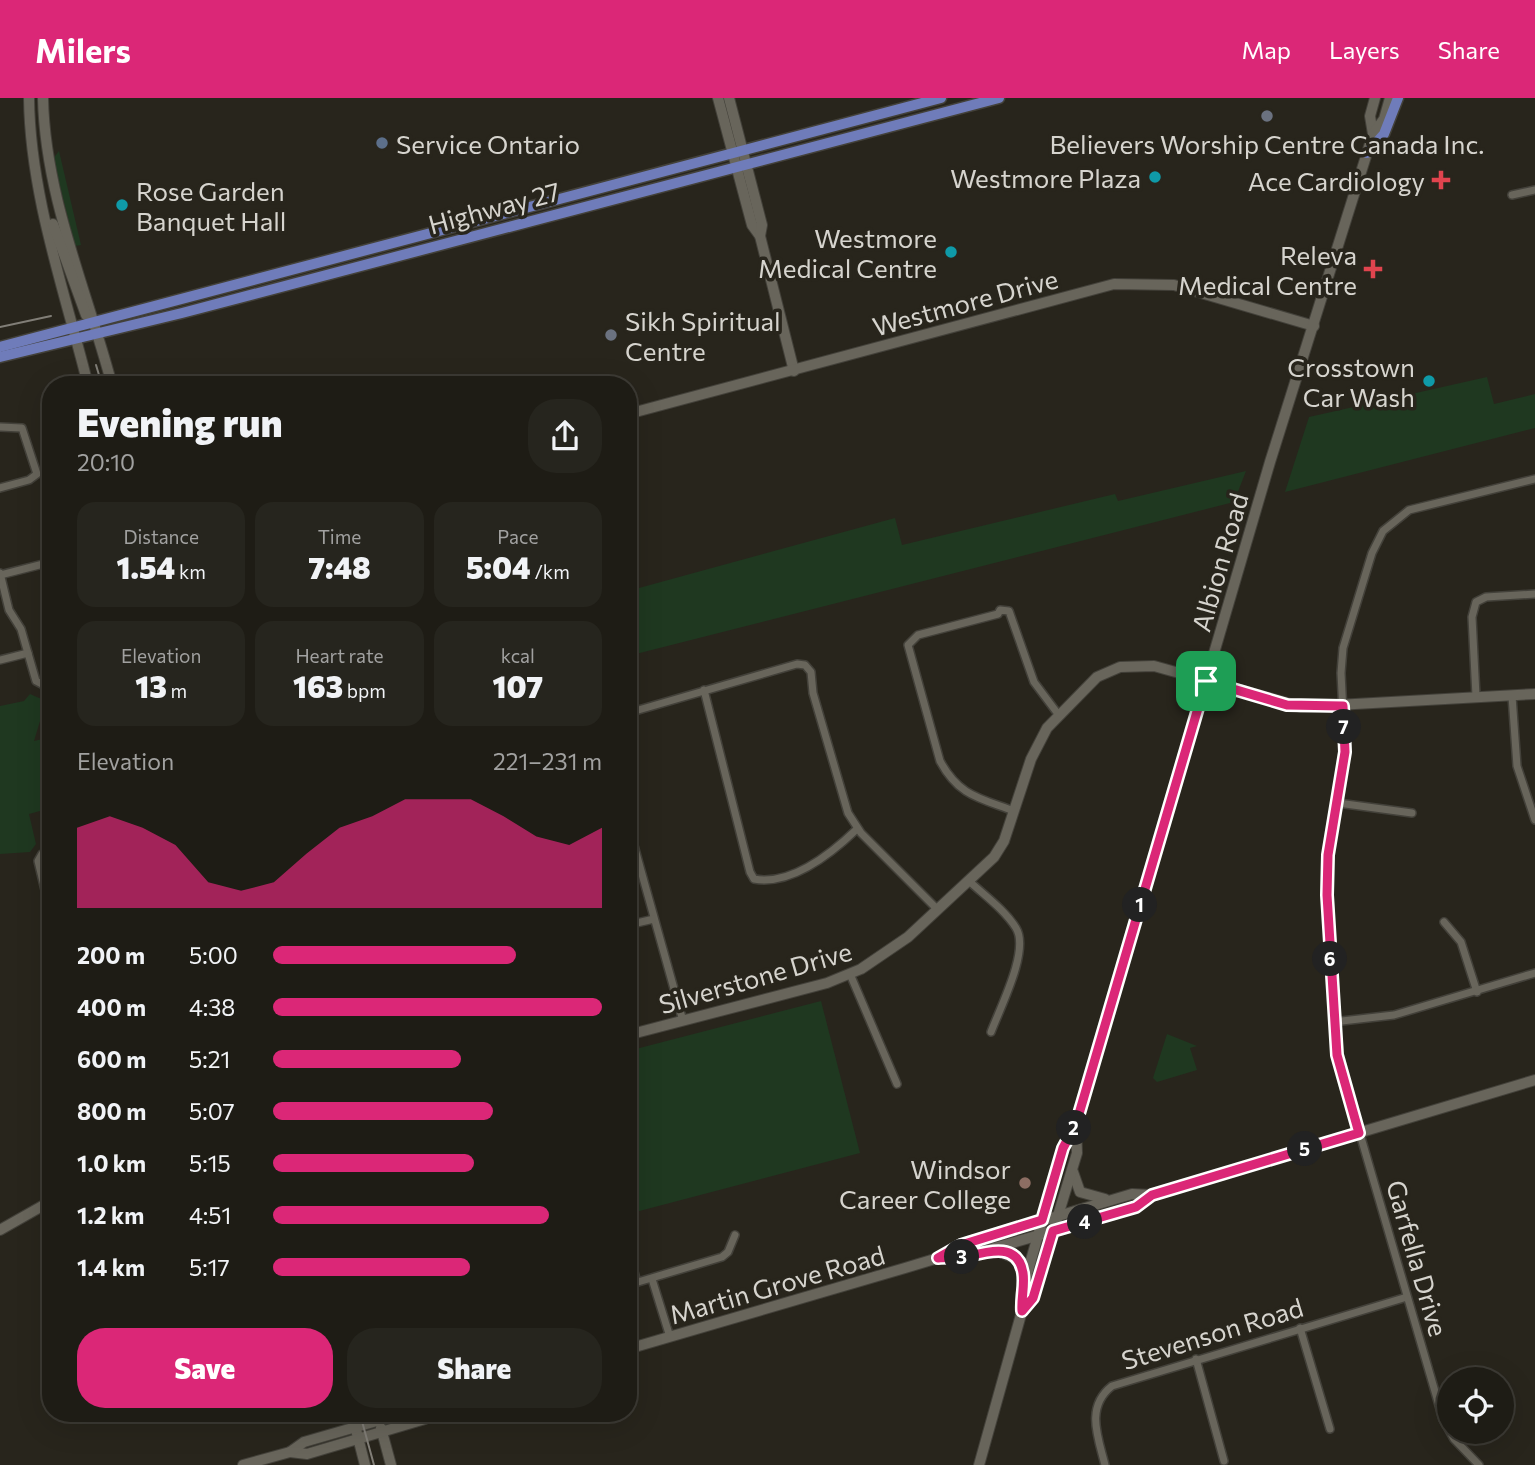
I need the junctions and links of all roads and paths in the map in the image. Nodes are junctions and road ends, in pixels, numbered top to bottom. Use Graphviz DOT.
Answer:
graph roads {
  1 [pos="29,98"];
  2 [pos="43,98"];
  3 [pos="718,98"];
  4 [pos="729,98"];
  5 [pos="941,98"];
  6 [pos="999,98"];
  7 [pos="1375,98"];
  8 [pos="1390,98"];
  9 [pos="1398,98"];
  10 [pos="1373,134"];
  11 [pos="32,145"];
  12 [pos="46,146"];
  13 [pos="738,151"];
  14 [pos="1367,153"];
  15 [pos="741,166"];
  16 [pos="1535,190"];
  17 [pos="1512,195"];
  18 [pos="42,197"];
  19 [pos="92,321"];
  20 [pos="72,326"];
  21 [pos="1314,326"];
  22 [pos="96,335"];
  23 [pos="76,340"];
  24 [pos="0,347"];
  25 [pos="0,357"];
  26 [pos="794,371"];
  27 [pos="86,376"];
  28 [pos="110,376"];
  29 [pos="637,412"];
  30 [pos="0,427"];
  31 [pos="1535,479"];
  32 [pos="0,488"];
  33 [pos="42,564"];
  34 [pos="0,574"];
  35 [pos="1535,594"];
  36 [pos="28,653"];
  37 [pos="0,660"];
  38 [pos="1206,681"];
  39 [pos="42,684"];
  40 [pos="704,690"];
  41 [pos="1535,694"];
  42 [pos="1476,696"];
  43 [pos="1512,696"];
  44 [pos="1343,706"];
  45 [pos="637,710"];
  46 [pos="1058,714"];
  47 [pos="1338,803"];
  48 [pos="1532,805"];
  49 [pos="1014,811"];
  50 [pos="1412,813"];
  51 [pos="1535,820"];
  52 [pos="858,829"];
  53 [pos="42,854"];
  54 [pos="637,857"];
  55 [pos="42,878"];
  56 [pos="969,881"];
  57 [pos="937,910"];
  58 [pos="654,919"];
  59 [pos="1444,922"];
  60 [pos="637,923"];
  61 [pos="1535,973"];
  62 [pos="850,974"];
  63 [pos="1477,992"];
  64 [pos="683,1021"];
  65 [pos="1334,1022"];
  66 [pos="991,1032"];
  67 [pos="637,1033"];
  68 [pos="1535,1080"];
  69 [pos="897,1084"];
  70 [pos="1076,1124"];
  71 [pos="1359,1133"];
  72 [pos="1072,1168"];
  73 [pos="1152,1195"];
  74 [pos="1112,1199"];
  75 [pos="42,1206"];
  76 [pos="1058,1216"];
  77 [pos="1042,1220"];
  78 [pos="0,1230"];
  79 [pos="1053,1231"];
  80 [pos="735,1235"];
  81 [pos="1038,1236"];
  82 [pos="991,1249"];
  83 [pos="938,1258"];
  84 [pos="652,1279"];
  85 [pos="637,1282"];
  86 [pos="1024,1283"];
  87 [pos="1407,1297"];
  88 [pos="1022,1311"];
  89 [pos="1300,1328"];
  90 [pos="670,1337"];
  91 [pos="637,1346"];
  92 [pos="1196,1359"];
  93 [pos="354,1422"];
  94 [pos="366,1422"];
  95 [pos="380,1422"];
  96 [pos="415,1422"];
  97 [pos="355,1426"];
  98 [pos="1330,1429"];
  99 [pos="383,1432"];
  100 [pos="358,1440"];
  101 [pos="290,1452"];
  102 [pos="1224,1461"];
  103 [pos="1476,1464"];
  104 [pos="243,1465"];
  105 [pos="365,1465"];
  106 [pos="391,1465"];
  107 [pos="979,1465"];
  108 [pos="1105,1465"];
  1 -- 11 [label="main road"];
  2 -- 12 [label="main road"];
  3 -- 13 [label="main road"];
  4 -- 13 [label="main road"];
  5 -- 13 [label="main road, Highway 27"];
  6 -- 15 [label="main road, Highway 27"];
  7 -- 10 [label="main road, Albion Road"];
  8 -- 10 [label="main road, Albion Road"];
  9 -- 14 [label="main road"];
  10 -- 14 [label="main road, Albion Road"];
  11 -- 12 [label="main road"];
  11 -- 18 [label="main road"];
  12 -- 19 [label="main road"];
  13 -- 15 [label="main road"];
  13 -- 19 [label="main road, Highway 27"];
  14 -- 21 [label="main road, Albion Road"];
  15 -- 22 [label="main road, Highway 27"];
  15 -- 26 [label="main road"];
  16 -- 17 [label="street"];
  18 -- 19 [label="main road"];
  18 -- 20 [label="main road"];
  19 -- 20 [label="main road, Highway 27"];
  19 -- 22 [label="main road"];
  20 -- 23 [label="main road"];
  20 -- 24 [label="main road, Highway 27"];
  21 -- 26 [label="main road, Westmore Drive"];
  21 -- 38 [label="main road, Albion Road"];
  22 -- 23 [label="main road, Highway 27"];
  22 -- 28 [label="main road"];
  23 -- 25 [label="main road, Highway 27"];
  23 -- 27 [label="main road"];
  26 -- 29 [label="main road, Westmore Drive"];
  30 -- 32 [label="street"];
  31 -- 44 [label="street, Garfella Drive"];
  33 -- 34 [label="street"];
  34 -- 36 [label="street"];
  35 -- 42 [label="street"];
  36 -- 37 [label="street"];
  36 -- 39 [label="street"];
  38 -- 44 [label="main road, Silverstone Drive"];
  38 -- 46 [label="main road, Silverstone Drive"];
  38 -- 70 [label="main road, Albion Road"];
  40 -- 45 [label="street"];
  40 -- 52 [label="street"];
  40 -- 52 [label="street"];
  41 -- 43 [label="main road, Silverstone Drive"];
  42 -- 43 [label="main road, Silverstone Drive"];
  42 -- 44 [label="main road, Silverstone Drive"];
  43 -- 48 [label="street"];
  44 -- 47 [label="street, Garfella Drive"];
  46 -- 49 [label="main road, Silverstone Drive"];
  46 -- 49 [label="street"];
  47 -- 50 [label="street"];
  47 -- 65 [label="street, Garfella Drive"];
  48 -- 51 [label="street"];
  49 -- 56 [label="main road, Silverstone Drive"];
  52 -- 57 [label="street"];
  53 -- 55 [label="street"];
  54 -- 58 [label="street"];
  56 -- 57 [label="main road, Silverstone Drive"];
  56 -- 66 [label="street"];
  57 -- 62 [label="main road, Silverstone Drive"];
  58 -- 60 [label="street"];
  58 -- 64 [label="street"];
  59 -- 63 [label="street"];
  61 -- 63 [label="street"];
  62 -- 64 [label="main road, Silverstone Drive"];
  62 -- 69 [label="street"];
  63 -- 65 [label="street"];
  64 -- 67 [label="main road, Silverstone Drive"];
  65 -- 71 [label="street, Garfella Drive"];
  68 -- 71 [label="main road, Martin Grove Road"];
  70 -- 72 [label="main road, Albion Road"];
  70 -- 77 [label="main road, Albion Road"];
  71 -- 73 [label="main road, Martin Grove Road"];
  71 -- 87 [label="street, Garfella Drive"];
  72 -- 74 [label="main road"];
  72 -- 76 [label="main road, Albion Road"];
  73 -- 74 [label="main road, Martin Grove Road"];
  73 -- 79 [label="main road, Martin Grove Road"];
  74 -- 76 [label="main road, Martin Grove Road"];
  75 -- 78 [label="main road"];
  76 -- 77 [label="main road, Martin Grove Road"];
  76 -- 79 [label="main road, Albion Road"];
  77 -- 81 [label="main road, Albion Road"];
  77 -- 83 [label="main road, Martin Grove Road"];
  79 -- 81 [label="main road, Martin Grove Road"];
  79 -- 88 [label="main road, Albion Road"];
  80 -- 84 [label="street"];
  81 -- 82 [label="main road, Martin Grove Road"];
  81 -- 86 [label="main road, Albion Road"];
  82 -- 83 [label="main road, Martin Grove Road"];
  82 -- 86 [label="main road"];
  83 -- 90 [label="main road, Martin Grove Road"];
  84 -- 85 [label="street"];
  84 -- 90 [label="street"];
  86 -- 88 [label="main road, Albion Road"];
  87 -- 89 [label="street, Stevenson Road"];
  87 -- 103 [label="street, Garfella Drive"];
  88 -- 107 [label="main road, Albion Road"];
  89 -- 92 [label="street, Stevenson Road"];
  89 -- 98 [label="street"];
  90 -- 91 [label="main road, Martin Grove Road"];
  92 -- 102 [label="street"];
  92 -- 108 [label="street, Stevenson Road"];
  93 -- 97 [label="main road"];
  94 -- 97 [label="main road"];
  95 -- 99 [label="main road"];
  96 -- 99 [label="main road"];
  97 -- 100 [label="main road"];
  97 -- 101 [label="main road"];
  99 -- 100 [label="main road"];
  99 -- 106 [label="main road"];
  100 -- 101 [label="main road"];
  100 -- 105 [label="main road"];
  101 -- 104 [label="main road"];
}
